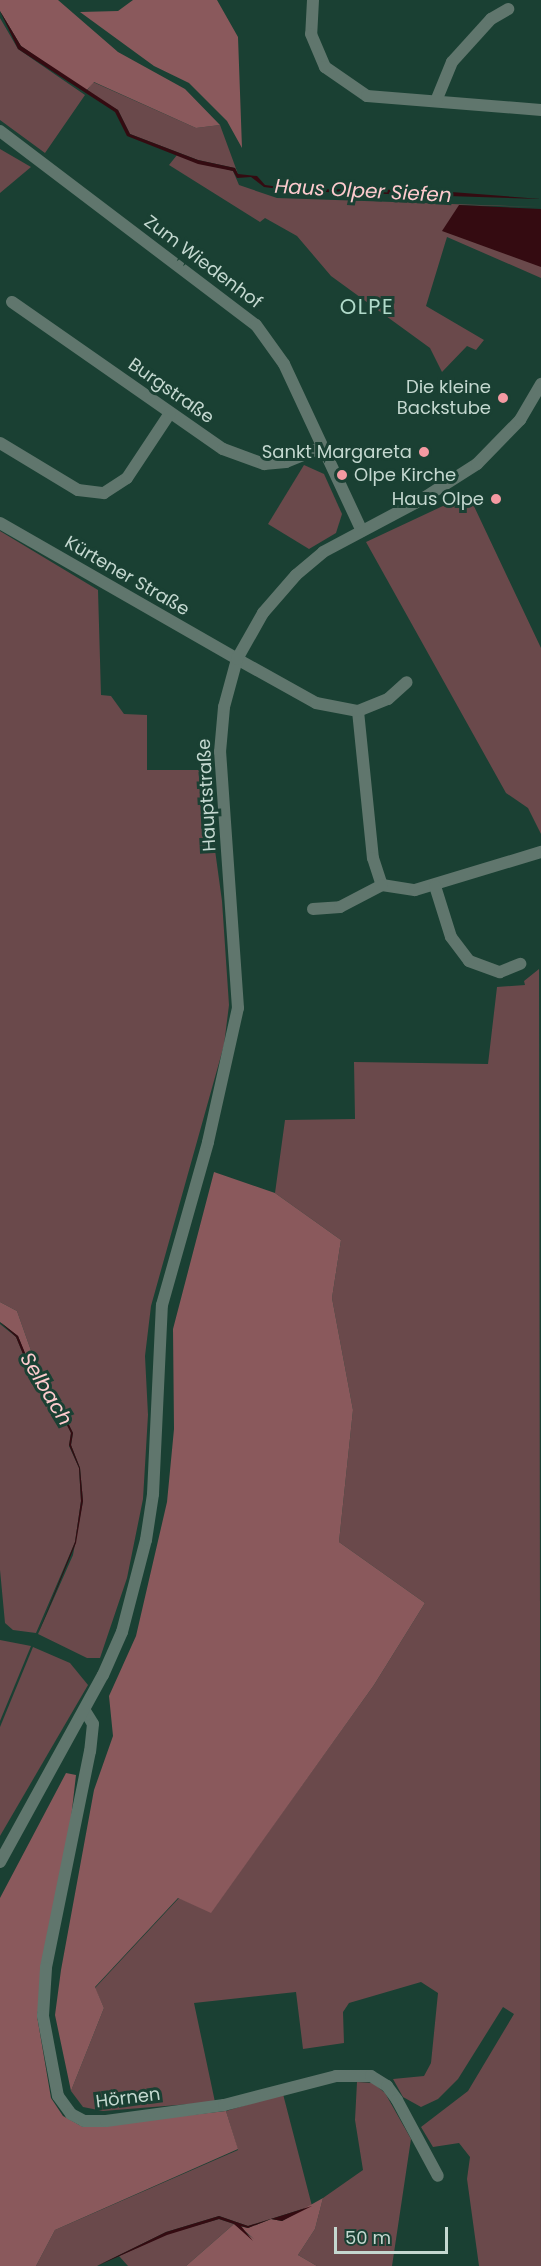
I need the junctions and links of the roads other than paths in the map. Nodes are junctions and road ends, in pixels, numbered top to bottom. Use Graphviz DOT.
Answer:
graph roads {
  1 [pos="313,0"];
  2 [pos="508,9"];
  3 [pos="435,101"];
  4 [pos="541,110"];
  5 [pos="0,131"];
  6 [pos="12,302"];
  7 [pos="541,386"];
  8 [pos="170,413"];
  9 [pos="0,443"];
  10 [pos="321,448"];
  11 [pos="0,523"];
  12 [pos="362,531"];
  13 [pos="237,659"];
  14 [pos="406,681"];
  15 [pos="358,711"];
  16 [pos="541,852"];
  17 [pos="382,885"];
  18 [pos="435,886"];
  19 [pos="313,909"];
  20 [pos="520,964"];
  21 [pos="85,1711"];
  22 [pos="0,1862"];
  23 [pos="438,2176"];
  1 -- 3 [label="street"];
  2 -- 3 [label="street"];
  3 -- 4 [label="street"];
  5 -- 10 [label="street, Zum Wiedenhof"];
  6 -- 8 [label="street, Burgstraße"];
  7 -- 12 [label="street, Hauptstraße"];
  8 -- 9 [label="street"];
  8 -- 10 [label="street, Burgstraße"];
  10 -- 12 [label="street, Zum Wiedenhof"];
  11 -- 13 [label="street, Kürtener Straße"];
  12 -- 13 [label="street, Hauptstraße"];
  13 -- 15 [label="street, Kürtener Straße"];
  13 -- 21 [label="street, Hauptstraße"];
  14 -- 15 [label="street"];
  15 -- 17 [label="street"];
  16 -- 18 [label="street"];
  17 -- 18 [label="street"];
  17 -- 19 [label="street"];
  18 -- 20 [label="street"];
  21 -- 22 [label="street"];
  21 -- 23 [label="street, Hörnen"];
}
